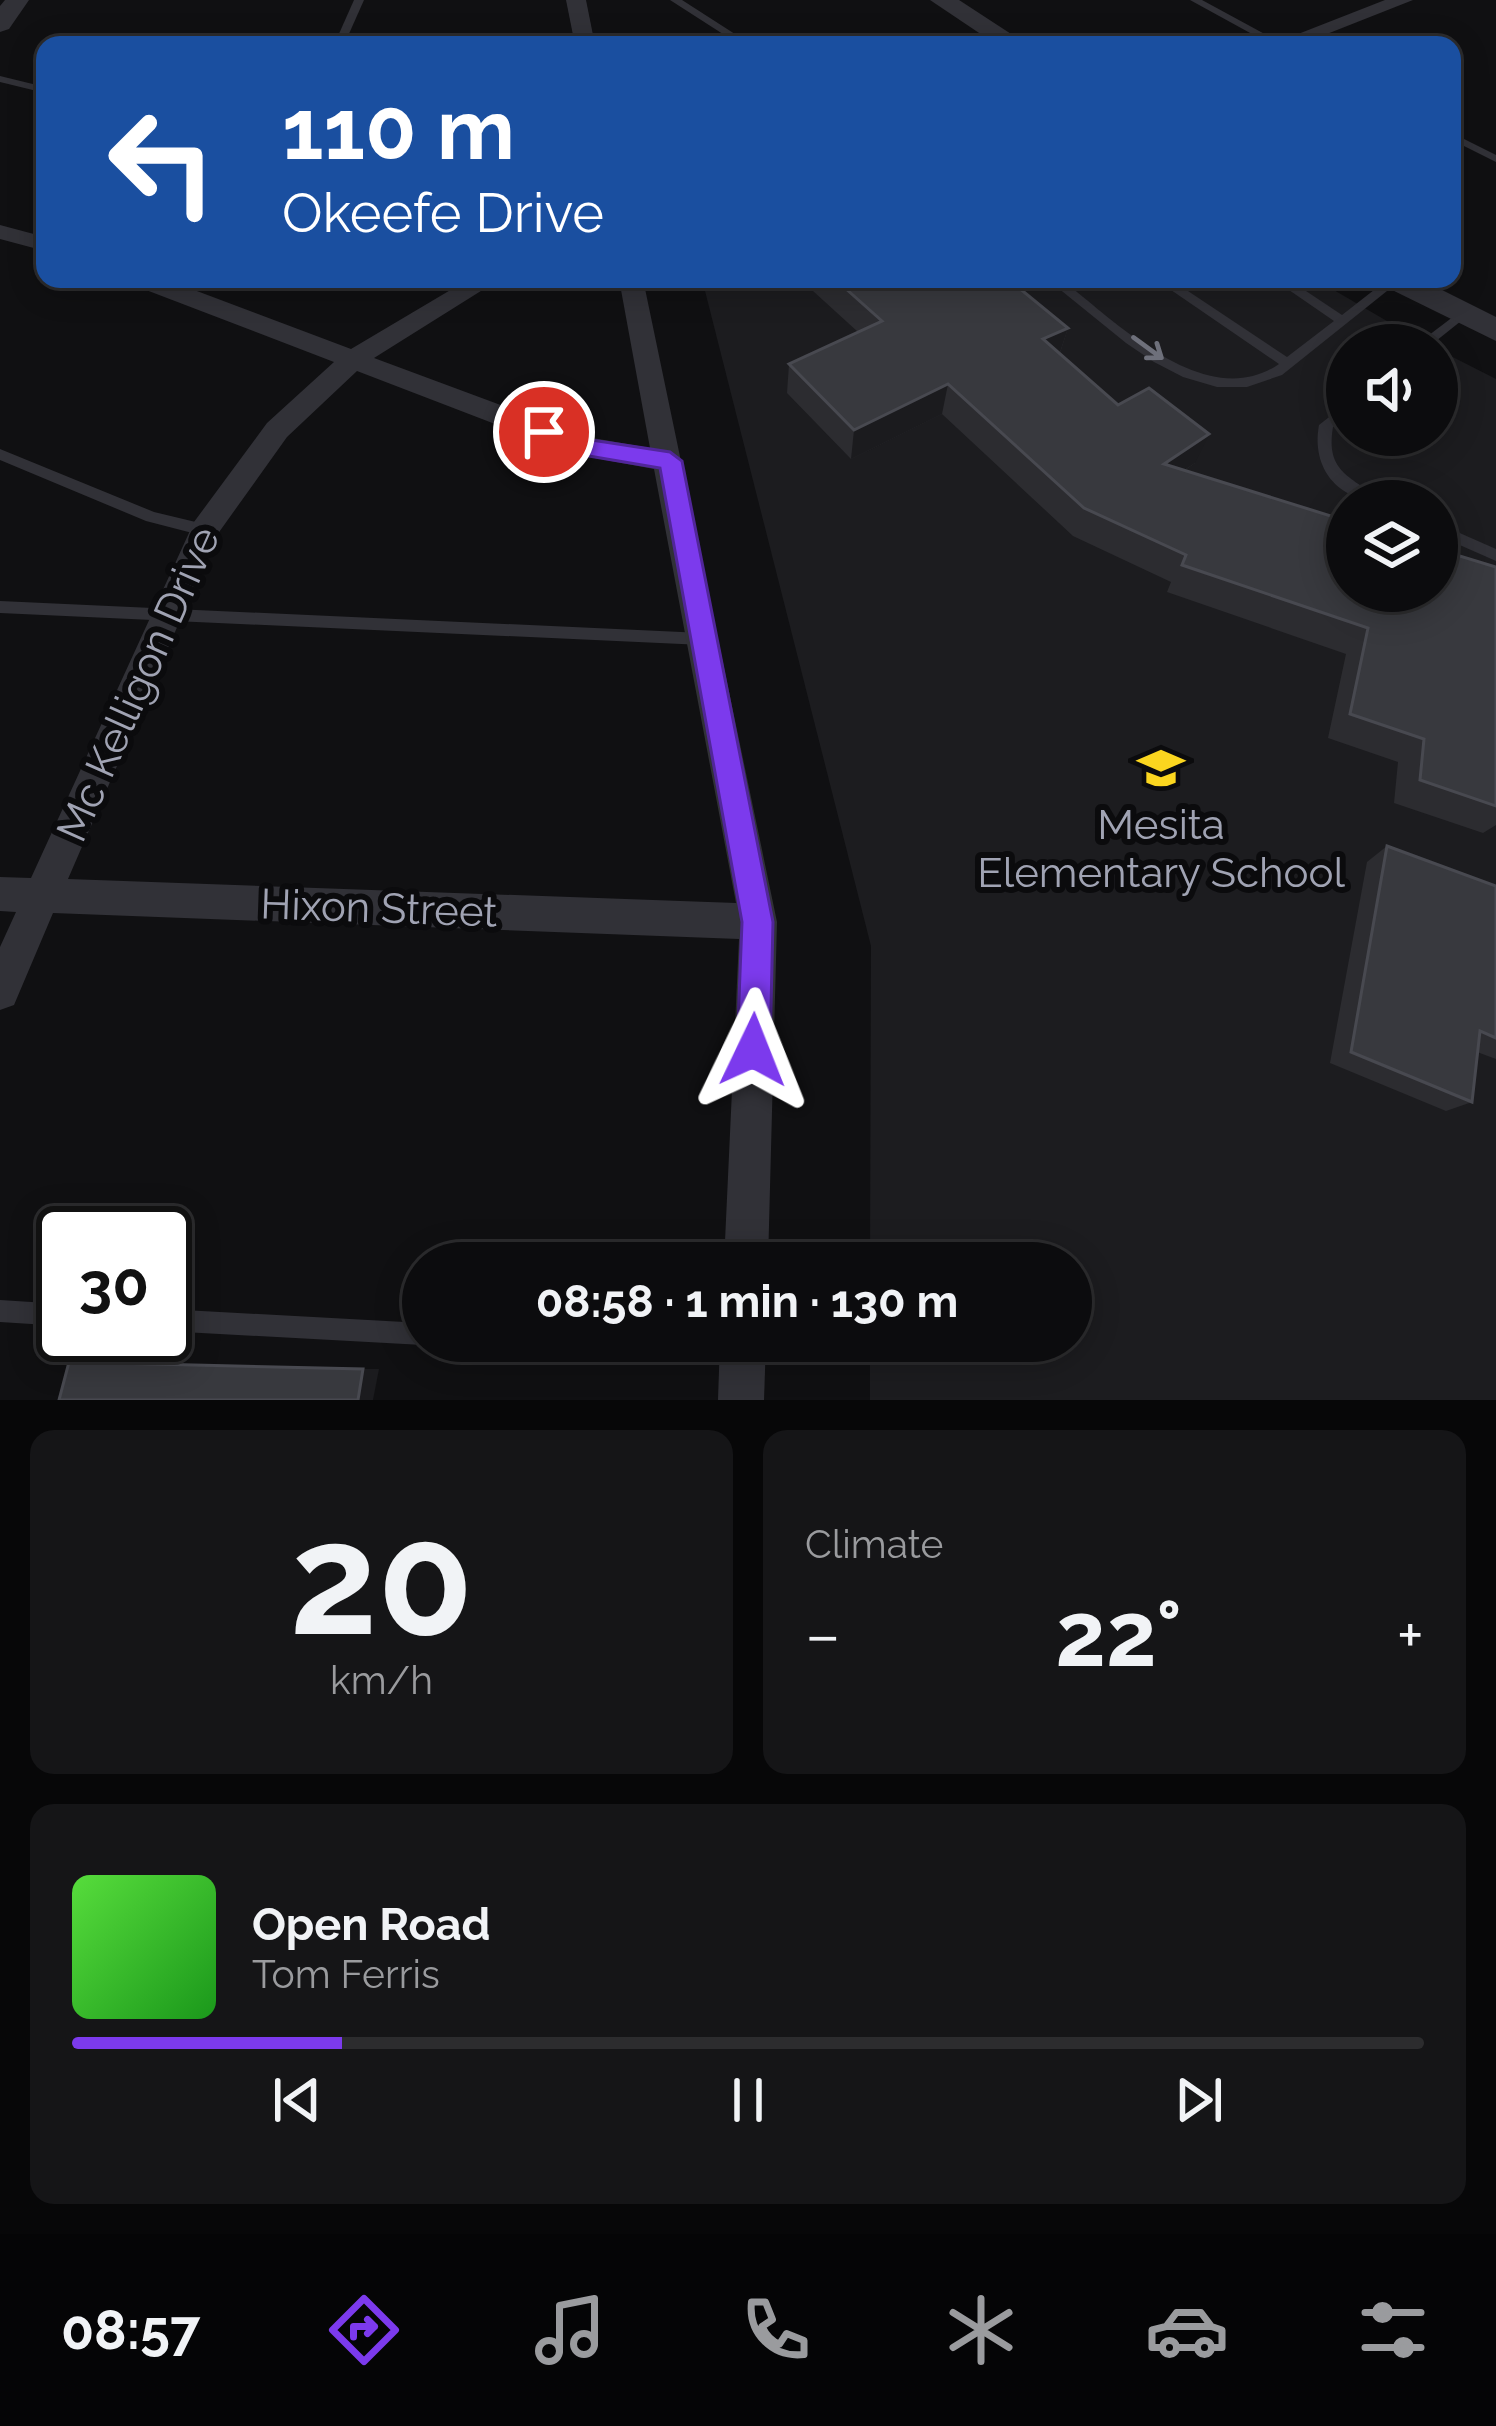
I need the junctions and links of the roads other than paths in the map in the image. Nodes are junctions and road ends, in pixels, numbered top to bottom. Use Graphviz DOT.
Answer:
graph roads {
  1 [pos="17,0"];
  2 [pos="359,0"];
  3 [pos="577,0"];
  4 [pos="675,0"];
  5 [pos="943,0"];
  6 [pos="1195,0"];
  7 [pos="1403,0"];
  8 [pos="0,23"];
  9 [pos="343,36"];
  10 [pos="583,36"];
  11 [pos="733,36"];
  12 [pos="1001,36"];
  13 [pos="1263,36"];
  14 [pos="1305,36"];
  15 [pos="0,79"];
  16 [pos="36,88"];
  17 [pos="1461,141"];
  18 [pos="1496,159"];
  19 [pos="0,232"];
  20 [pos="36,242"];
  21 [pos="165,288"];
  22 [pos="471,288"];
  23 [pos="634,288"];
  24 [pos="1066,288"];
  25 [pos="1174,288"];
  26 [pos="1292,288"];
  27 [pos="1384,288"];
  28 [pos="1413,288"];
  29 [pos="1462,314"];
  30 [pos="1342,321"];
  31 [pos="1450,324"];
  32 [pos="1496,330"];
  33 [pos="352,361"];
  34 [pos="1288,364"];
  35 [pos="1326,425"];
  36 [pos="0,454"];
  37 [pos="670,461"];
  38 [pos="1340,480"];
  39 [pos="204,530"];
  40 [pos="1458,539"];
  41 [pos="1496,555"];
  42 [pos="0,607"];
  43 [pos="167,612"];
  44 [pos="704,639"];
  45 [pos="0,894"];
  46 [pos="42,896"];
  47 [pos="758,922"];
  48 [pos="0,991"];
  49 [pos="747,1242"];
  50 [pos="0,1311"];
  51 [pos="36,1313"];
  52 [pos="192,1321"];
  53 [pos="402,1333"];
  54 [pos="742,1362"];
  55 [pos="741,1400"];
  1 -- 8 [label="street"];
  2 -- 9 [label="lane"];
  3 -- 10 [label="street"];
  4 -- 11 [label="lane"];
  5 -- 12 [label="street"];
  6 -- 13 [label="lane"];
  7 -- 14 [label="street"];
  15 -- 16 [label="lane"];
  17 -- 18 [label="lane"];
  19 -- 20 [label="street"];
  21 -- 33 [label="street"];
  22 -- 33 [label="street, Mc Kelligon Drive"];
  23 -- 37 [label="street"];
  24 -- 34 [label="lane, one-way"];
  25 -- 34 [label="lane"];
  26 -- 30 [label="lane"];
  27 -- 30 [label="lane"];
  28 -- 29 [label="street"];
  29 -- 31 [label="lane"];
  29 -- 32 [label="street"];
  30 -- 34 [label="lane"];
  33 -- 37 [label="street"];
  33 -- 39 [label="street, Mc Kelligon Drive"];
  35 -- 38 [label="lane"];
  36 -- 39 [label="lane"];
  37 -- 44 [label="street"];
  39 -- 43 [label="street, Mc Kelligon Drive"];
  40 -- 41 [label="lane"];
  42 -- 43 [label="lane"];
  43 -- 44 [label="lane"];
  43 -- 46 [label="street, Mc Kelligon Drive"];
  44 -- 47 [label="street"];
  45 -- 46 [label="street, Hixon Street"];
  46 -- 47 [label="street, Hixon Street"];
  46 -- 48 [label="street, Mc Kelligon Drive"];
  47 -- 49 [label="street"];
  50 -- 51 [label="lane"];
  52 -- 53 [label="lane"];
  54 -- 55 [label="street"];
}
